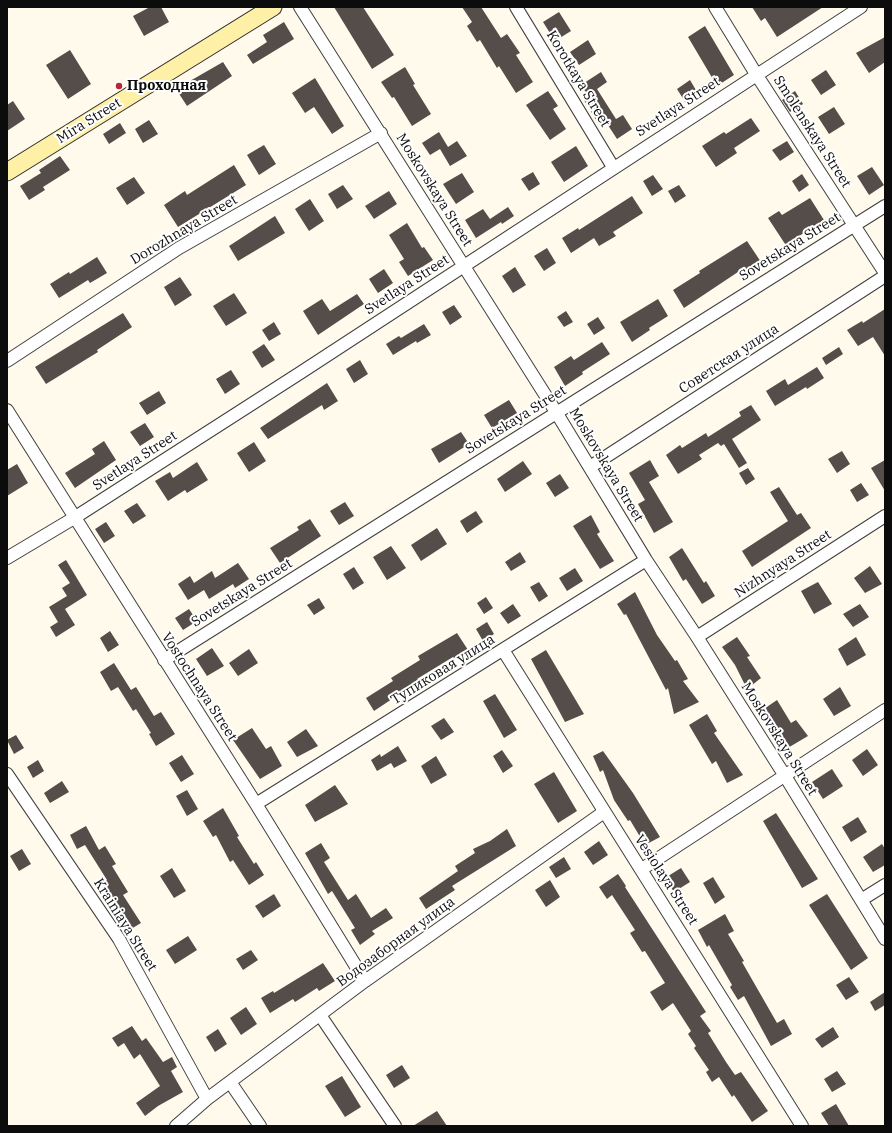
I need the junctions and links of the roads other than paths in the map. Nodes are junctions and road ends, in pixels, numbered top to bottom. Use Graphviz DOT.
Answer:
graph roads {
  1 [pos="273,7"];
  2 [pos="300,7"];
  3 [pos="516,7"];
  4 [pos="715,7"];
  5 [pos="861,7"];
  6 [pos="756,74"];
  7 [pos="381,133"];
  8 [pos="614,167"];
  9 [pos="7,172"];
  10 [pos="885,206"];
  11 [pos="854,225"];
  12 [pos="464,266"];
  13 [pos="885,273"];
  14 [pos="885,276"];
  15 [pos="7,361"];
  16 [pos="7,410"];
  17 [pos="556,412"];
  18 [pos="590,467"];
  19 [pos="885,516"];
  20 [pos="74,518"];
  21 [pos="7,558"];
  22 [pos="646,560"];
  23 [pos="697,637"];
  24 [pos="503,650"];
  25 [pos="164,660"];
  26 [pos="885,710"];
  27 [pos="7,774"];
  28 [pos="785,776"];
  29 [pos="256,804"];
  30 [pos="604,812"];
  31 [pos="642,869"];
  32 [pos="885,885"];
  33 [pos="861,900"];
  34 [pos="885,939"];
  35 [pos="365,981"];
  36 [pos="320,1015"];
  37 [pos="230,1082"];
  38 [pos="207,1099"];
  39 [pos="176,1126"];
  40 [pos="260,1126"];
  41 [pos="395,1126"];
  42 [pos="802,1126"];
  1 -- 9 [label="street, Mira Street"];
  2 -- 7 [label="street, Moskovskaya Street"];
  3 -- 8 [label="street, Korotkaya Street"];
  4 -- 6 [label="street, Smolenskaya Street"];
  5 -- 6 [label="street, Svetlaya Street"];
  6 -- 8 [label="street, Svetlaya Street"];
  6 -- 11 [label="street, Smolenskaya Street"];
  7 -- 12 [label="street, Moskovskaya Street"];
  7 -- 15 [label="street, Dorozhnaya Street"];
  8 -- 12 [label="street, Svetlaya Street"];
  10 -- 11 [label="street, Sovetskaya Street"];
  11 -- 13 [label="street, Smolenskaya Street"];
  11 -- 17 [label="street, Sovetskaya Street"];
  12 -- 17 [label="street, Moskovskaya Street"];
  12 -- 20 [label="street, Svetlaya Street"];
  14 -- 18 [label="street, Советская улица"];
  16 -- 20 [label="street, Vostochnaya Street"];
  17 -- 18 [label="street, Moskovskaya Street"];
  17 -- 25 [label="street, Sovetskaya Street"];
  18 -- 22 [label="street, Moskovskaya Street"];
  19 -- 23 [label="street, Nizhnyaya Street"];
  20 -- 21 [label="street, Svetlaya Street"];
  20 -- 25 [label="street, Vostochnaya Street"];
  22 -- 23 [label="street, Moskovskaya Street"];
  22 -- 24 [label="street, Тупиковая улица"];
  23 -- 28 [label="street, Moskovskaya Street"];
  24 -- 29 [label="street, Тупиковая улица"];
  24 -- 30 [label="street, Vesiolaya Street"];
  25 -- 29 [label="street, Vostochnaya Street"];
  26 -- 28 [label="street"];
  27 -- 38 [label="street, Krainiaya Street"];
  28 -- 31 [label="street"];
  28 -- 33 [label="street, Moskovskaya Street"];
  29 -- 35 [label="street, Vostochnaya Street"];
  30 -- 31 [label="street, Vesiolaya Street"];
  30 -- 35 [label="street, Водозаборная улица"];
  31 -- 42 [label="street, Vesiolaya Street"];
  32 -- 33 [label="street"];
  33 -- 34 [label="street, Moskovskaya Street"];
  35 -- 36 [label="street, Водозаборная улица"];
  36 -- 37 [label="street, Водозаборная улица"];
  36 -- 41 [label="street"];
  37 -- 38 [label="street, Водозаборная улица"];
  37 -- 40 [label="street"];
  38 -- 39 [label="street, Водозаборная улица"];
}
